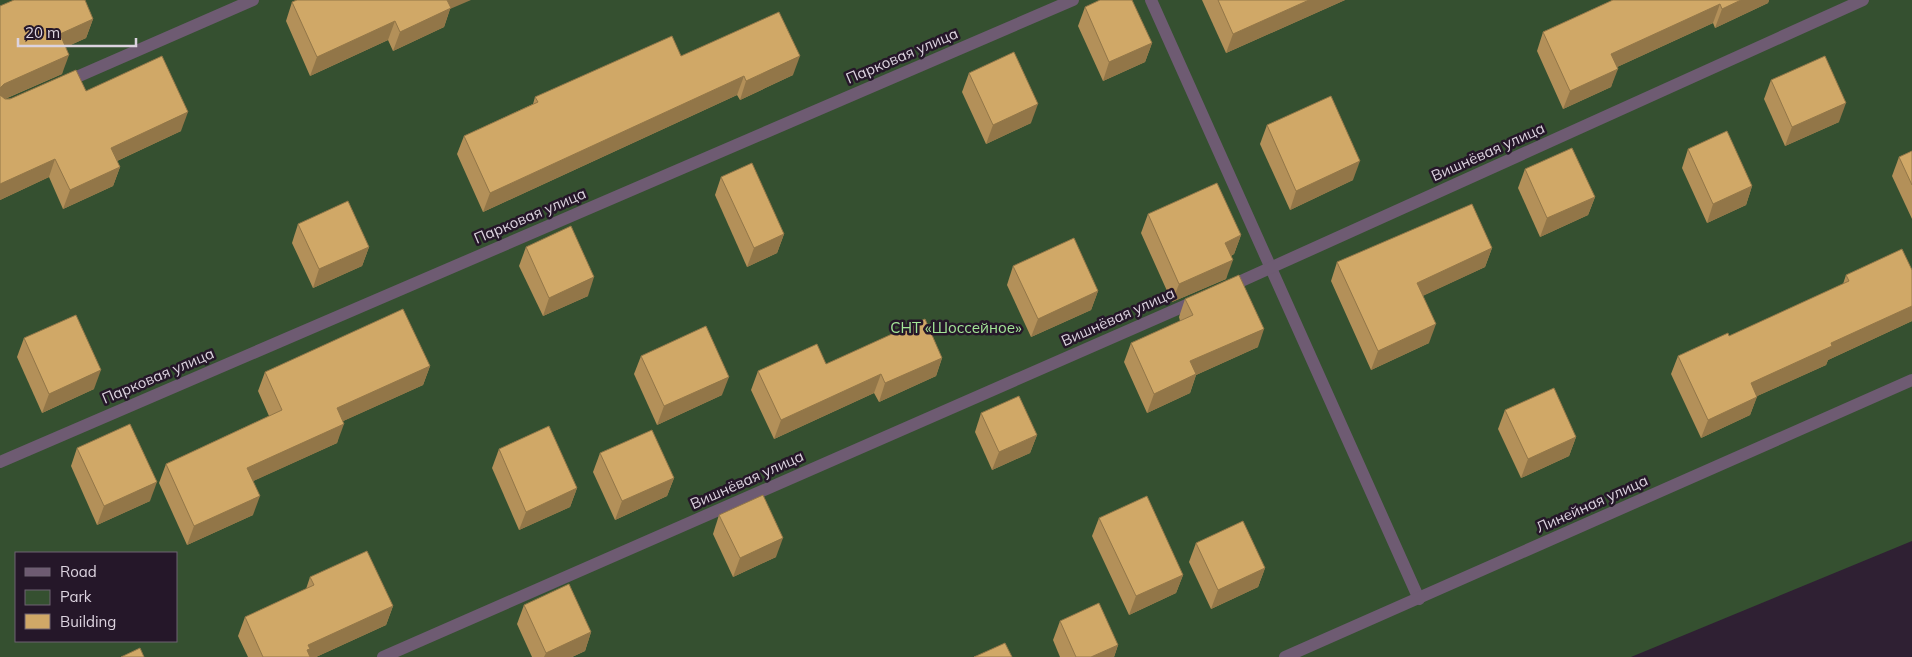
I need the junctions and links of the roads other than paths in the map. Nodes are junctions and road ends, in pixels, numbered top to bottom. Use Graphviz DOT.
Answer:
graph roads {
  1 [pos="253,0"];
  2 [pos="1073,0"];
  3 [pos="1151,0"];
  4 [pos="1863,0"];
  5 [pos="54,87"];
  6 [pos="1271,268"];
  7 [pos="1912,380"];
  8 [pos="0,462"];
  9 [pos="1419,599"];
  10 [pos="384,657"];
  11 [pos="1285,657"];
  1 -- 5 [label="street"];
  2 -- 8 [label="street, Парковая улица"];
  3 -- 6 [label="street"];
  4 -- 6 [label="street, Вишнёвая улица"];
  6 -- 9 [label="street"];
  6 -- 10 [label="street, Вишнёвая улица"];
  7 -- 9 [label="street, Линейная улица"];
  9 -- 11 [label="street, Линейная улица"];
}
